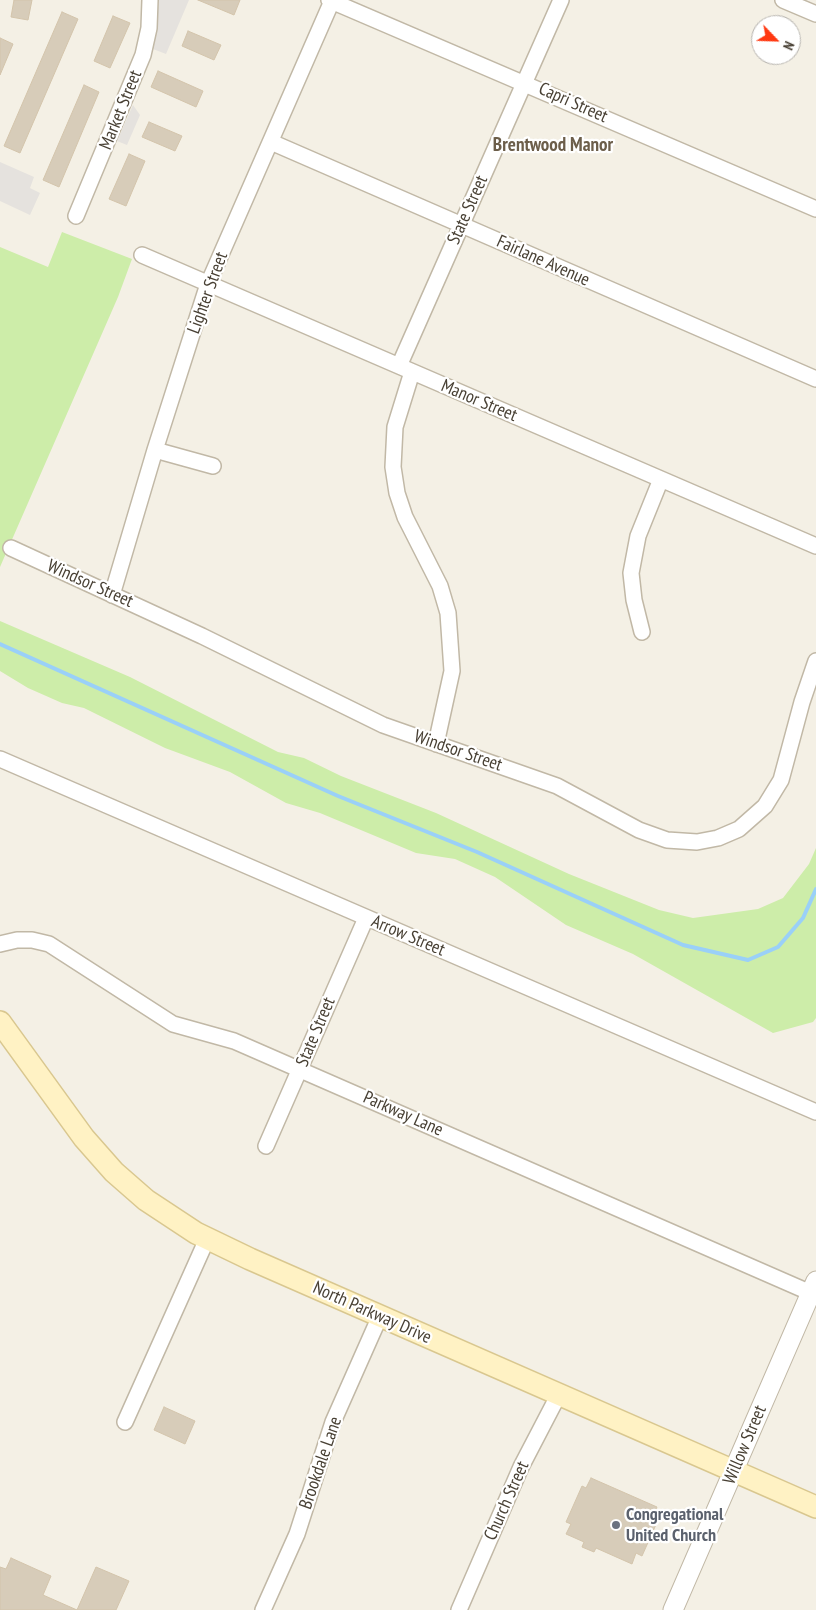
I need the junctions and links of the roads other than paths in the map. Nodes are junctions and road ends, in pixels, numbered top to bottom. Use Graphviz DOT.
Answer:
graph roads {
  1 [pos="150,0"];
  2 [pos="561,0"];
  3 [pos="783,0"];
  4 [pos="330,1"];
  5 [pos="816,14"];
  6 [pos="525,82"];
  7 [pos="271,142"];
  8 [pos="816,209"];
  9 [pos="76,216"];
  10 [pos="461,225"];
  11 [pos="142,255"];
  12 [pos="208,284"];
  13 [pos="405,369"];
  14 [pos="816,379"];
  15 [pos="155,450"];
  16 [pos="213,466"];
  17 [pos="661,479"];
  18 [pos="816,546"];
  19 [pos="11,548"];
  20 [pos="112,594"];
  21 [pos="642,632"];
  22 [pos="816,661"];
  23 [pos="436,744"];
  24 [pos="0,759"];
  25 [pos="366,918"];
  26 [pos="0,944"];
  27 [pos="0,1022"];
  28 [pos="300,1070"];
  29 [pos="816,1112"];
  30 [pos="266,1146"];
  31 [pos="207,1239"];
  32 [pos="813,1287"];
  33 [pos="380,1316"];
  34 [pos="559,1394"];
  35 [pos="125,1422"];
  36 [pos="734,1471"];
  37 [pos="816,1507"];
  38 [pos="264,1610"];
  39 [pos="460,1610"];
  40 [pos="673,1610"];
  1 -- 9 [label="street, Market Street"];
  2 -- 6 [label="street, State Street"];
  3 -- 5 [label="street"];
  4 -- 6 [label="street, Capri Street"];
  4 -- 7 [label="street, Lighter Street"];
  6 -- 8 [label="street, Capri Street"];
  6 -- 10 [label="street, State Street"];
  7 -- 10 [label="street, Fairlane Avenue"];
  7 -- 12 [label="street, Lighter Street"];
  10 -- 13 [label="street, State Street"];
  10 -- 14 [label="street, Fairlane Avenue"];
  11 -- 12 [label="street, Manor Street"];
  12 -- 13 [label="street, Manor Street"];
  12 -- 15 [label="street, Lighter Street"];
  13 -- 17 [label="street, Manor Street"];
  13 -- 23 [label="street, State Street"];
  15 -- 16 [label="street"];
  15 -- 20 [label="street, Lighter Street"];
  17 -- 18 [label="street, Manor Street"];
  17 -- 21 [label="street"];
  19 -- 20 [label="street, Windsor Street"];
  20 -- 23 [label="street, Windsor Street"];
  22 -- 23 [label="street, Windsor Street"];
  24 -- 25 [label="street, Arrow Street"];
  25 -- 28 [label="street, State Street"];
  25 -- 29 [label="street, Arrow Street"];
  26 -- 28 [label="street, Parkway Lane"];
  27 -- 31 [label="main road, North Parkway Drive"];
  28 -- 30 [label="street, State Street"];
  28 -- 32 [label="street, Parkway Lane"];
  31 -- 33 [label="main road, North Parkway Drive"];
  31 -- 35 [label="street"];
  32 -- 36 [label="street, Willow Street"];
  33 -- 34 [label="main road, North Parkway Drive"];
  33 -- 38 [label="street, Brookdale Lane"];
  34 -- 36 [label="main road, North Parkway Drive"];
  34 -- 39 [label="street, Church Street"];
  36 -- 37 [label="main road, North Parkway Drive"];
  36 -- 40 [label="street, Willow Street"];
}
